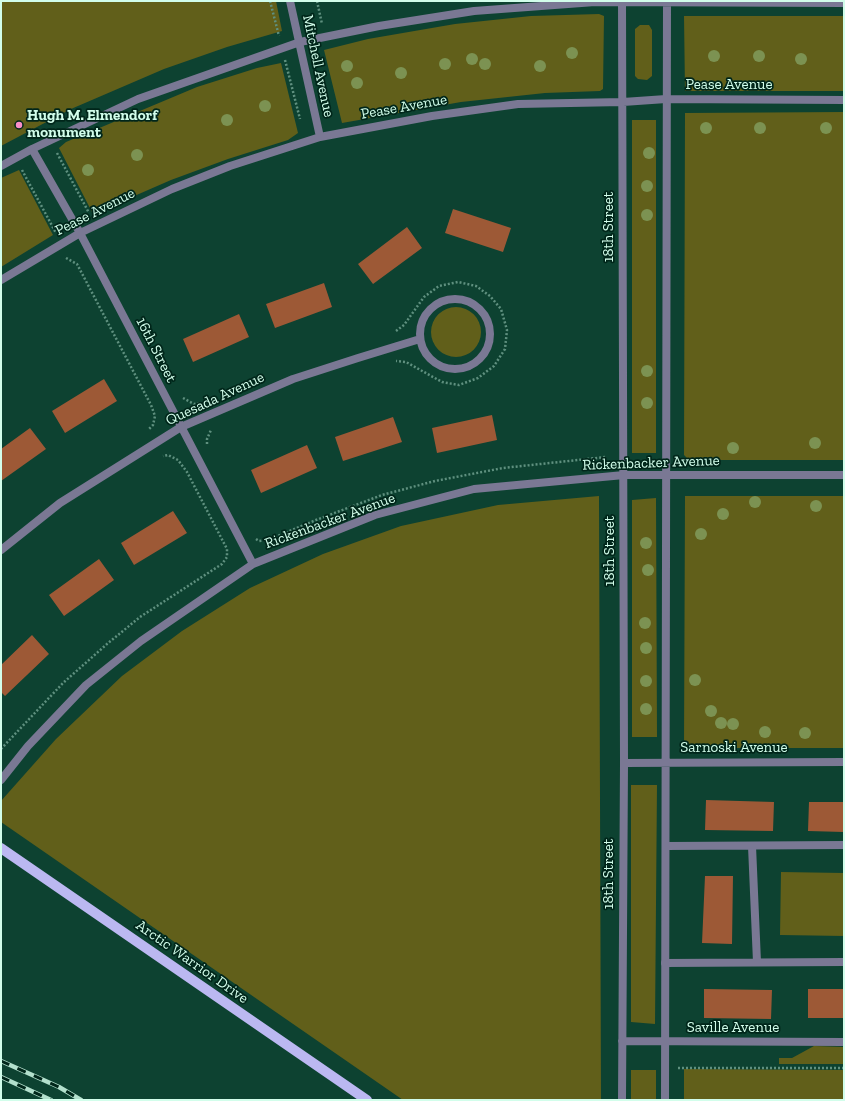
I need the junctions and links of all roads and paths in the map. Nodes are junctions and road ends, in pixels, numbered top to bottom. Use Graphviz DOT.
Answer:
graph roads {
  1 [pos="270,1"];
  2 [pos="290,1"];
  3 [pos="316,1"];
  4 [pos="622,2"];
  5 [pos="667,2"];
  6 [pos="844,3"];
  7 [pos="322,24"];
  8 [pos="300,42"];
  9 [pos="282,48"];
  10 [pos="666,99"];
  11 [pos="844,100"];
  12 [pos="623,102"];
  13 [pos="320,137"];
  14 [pos="306,142"];
  15 [pos="32,149"];
  16 [pos="15,158"];
  17 [pos="1,166"];
  18 [pos="80,233"];
  19 [pos="62,244"];
  20 [pos="66,258"];
  21 [pos="71,259"];
  22 [pos="1,280"];
  23 [pos="420,339"];
  24 [pos="181,427"];
  25 [pos="143,436"];
  26 [pos="156,456"];
  27 [pos="624,475"];
  28 [pos="666,475"];
  29 [pos="844,475"];
  30 [pos="1,550"];
  31 [pos="254,564"];
  32 [pos="1,749"];
  33 [pos="844,762"];
  34 [pos="624,763"];
  35 [pos="667,763"];
  36 [pos="1,780"];
  37 [pos="666,846"];
  38 [pos="752,846"];
  39 [pos="844,846"];
  40 [pos="1,848"];
  41 [pos="757,962"];
  42 [pos="844,962"];
  43 [pos="666,963"];
  44 [pos="622,1041"];
  45 [pos="665,1042"];
  46 [pos="844,1042"];
  47 [pos="665,1068"];
  48 [pos="844,1068"];
  49 [pos="367,1100"];
  50 [pos="622,1100"];
  51 [pos="665,1100"];
  1 -- 9 [label="path"];
  2 -- 8 [label="street, Mitchell Avenue"];
  3 -- 7 [label="path"];
  4 -- 5 [label="street"];
  4 -- 8 [label="street"];
  4 -- 12 [label="street, 18th Street"];
  5 -- 6 [label="street"];
  5 -- 10 [label="street"];
  8 -- 9 [label="street"];
  8 -- 13 [label="street, Mitchell Avenue"];
  9 -- 14 [label="path"];
  9 -- 15 [label="street"];
  10 -- 11 [label="street, Pease Avenue"];
  10 -- 12 [label="street, Pease Avenue"];
  10 -- 28 [label="street"];
  12 -- 13 [label="street, Pease Avenue"];
  12 -- 27 [label="street, 18th Street"];
  13 -- 14 [label="street, Pease Avenue"];
  14 -- 18 [label="street, Pease Avenue"];
  15 -- 16 [label="street"];
  15 -- 18 [label="street, 16th Street"];
  16 -- 17 [label="street"];
  16 -- 19 [label="path"];
  18 -- 19 [label="street, Pease Avenue"];
  18 -- 24 [label="street, 16th Street"];
  19 -- 21 [label="path"];
  19 -- 22 [label="street, Pease Avenue"];
  20 -- 21 [label="path"];
  21 -- 25 [label="path"];
  23 -- 23 [label="street"];
  23 -- 24 [label="street, Quesada Avenue"];
  24 -- 30 [label="street, Quesada Avenue"];
  24 -- 31 [label="street, 16th Street"];
  26 -- 32 [label="path"];
  27 -- 28 [label="street, Rickenbacker Avenue"];
  27 -- 31 [label="street, Rickenbacker Avenue"];
  27 -- 34 [label="street, 18th Street"];
  28 -- 29 [label="street, Rickenbacker Avenue"];
  28 -- 35 [label="street"];
  31 -- 36 [label="street, Rickenbacker Avenue"];
  33 -- 35 [label="street, Sarnoski Avenue"];
  34 -- 35 [label="street, Sarnoski Avenue"];
  34 -- 44 [label="street, 18th Street"];
  35 -- 37 [label="street"];
  37 -- 38 [label="street"];
  37 -- 43 [label="street"];
  38 -- 39 [label="street"];
  38 -- 41 [label="street"];
  40 -- 49 [label="main road, Arctic Warrior Drive"];
  41 -- 42 [label="street"];
  41 -- 43 [label="street"];
  43 -- 45 [label="street"];
  44 -- 45 [label="street, Saville Avenue"];
  44 -- 50 [label="street, 18th Street"];
  45 -- 46 [label="street, Saville Avenue"];
  45 -- 47 [label="street"];
  47 -- 48 [label="path"];
  47 -- 51 [label="street"];
}
